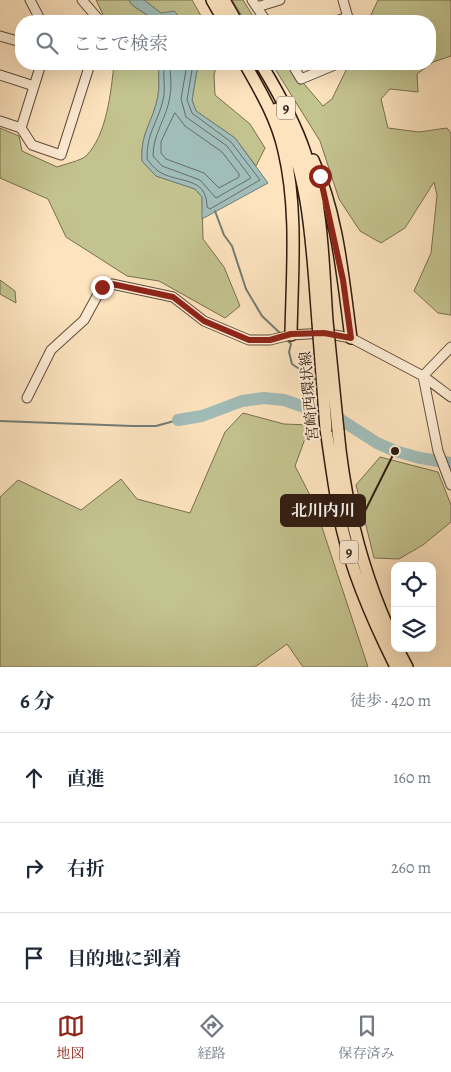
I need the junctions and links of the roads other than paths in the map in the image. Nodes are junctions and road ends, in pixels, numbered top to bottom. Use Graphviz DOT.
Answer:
graph roads {
  1 [pos="30,0"];
  2 [pos="82,0"];
  3 [pos="280,0"];
  4 [pos="343,0"];
  5 [pos="255,3"];
  6 [pos="39,15"];
  7 [pos="95,15"];
  8 [pos="262,15"];
  9 [pos="347,15"];
  10 [pos="0,36"];
  11 [pos="15,40"];
  12 [pos="39,70"];
  13 [pos="88,70"];
  14 [pos="249,70"];
  15 [pos="254,70"];
  16 [pos="264,70"];
  17 [pos="296,70"];
  18 [pos="323,70"];
  19 [pos="0,75"];
  20 [pos="34,86"];
  21 [pos="0,121"];
  22 [pos="21,128"];
  23 [pos="306,154"];
  24 [pos="323,321"];
  25 [pos="291,334"];
  26 [pos="351,338"];
  27 [pos="451,346"];
  28 [pos="423,376"];
  29 [pos="451,397"];
  30 [pos="27,398"];
  31 [pos="332,430"];
  32 [pos="450,481"];
  33 [pos="391,633"];
  34 [pos="399,652"];
  35 [pos="396,667"];
  36 [pos="407,667"];
  1 -- 6 [label="street"];
  2 -- 7 [label="street"];
  3 -- 5 [label="street"];
  4 -- 9 [label="street"];
  5 -- 8 [label="street"];
  10 -- 11 [label="street"];
  12 -- 20 [label="street"];
  13 -- 22 [label="street"];
  14 -- 25 [label="main road"];
  15 -- 24 [label="main road, 宮崎西環状線 / 9"];
  16 -- 23 [label="main road, 宮崎西環状線 / 9"];
  17 -- 18 [label="street"];
  19 -- 20 [label="street"];
  20 -- 22 [label="street"];
  21 -- 22 [label="street"];
  23 -- 24 [label="main road, 宮崎西環状線 / 9"];
  23 -- 26 [label="main road"];
  24 -- 31 [label="main road, 宮崎西環状線 / 9, bridge"];
  25 -- 26 [label="street"];
  25 -- 30 [label="street"];
  26 -- 28 [label="street"];
  27 -- 28 [label="street"];
  28 -- 29 [label="street"];
  28 -- 32 [label="street"];
  31 -- 33 [label="main road, 宮崎西環状線 / 9"];
  31 -- 35 [label="main road, 宮崎西環状線 / 9"];
  34 -- 36 [label="main road"];
}
